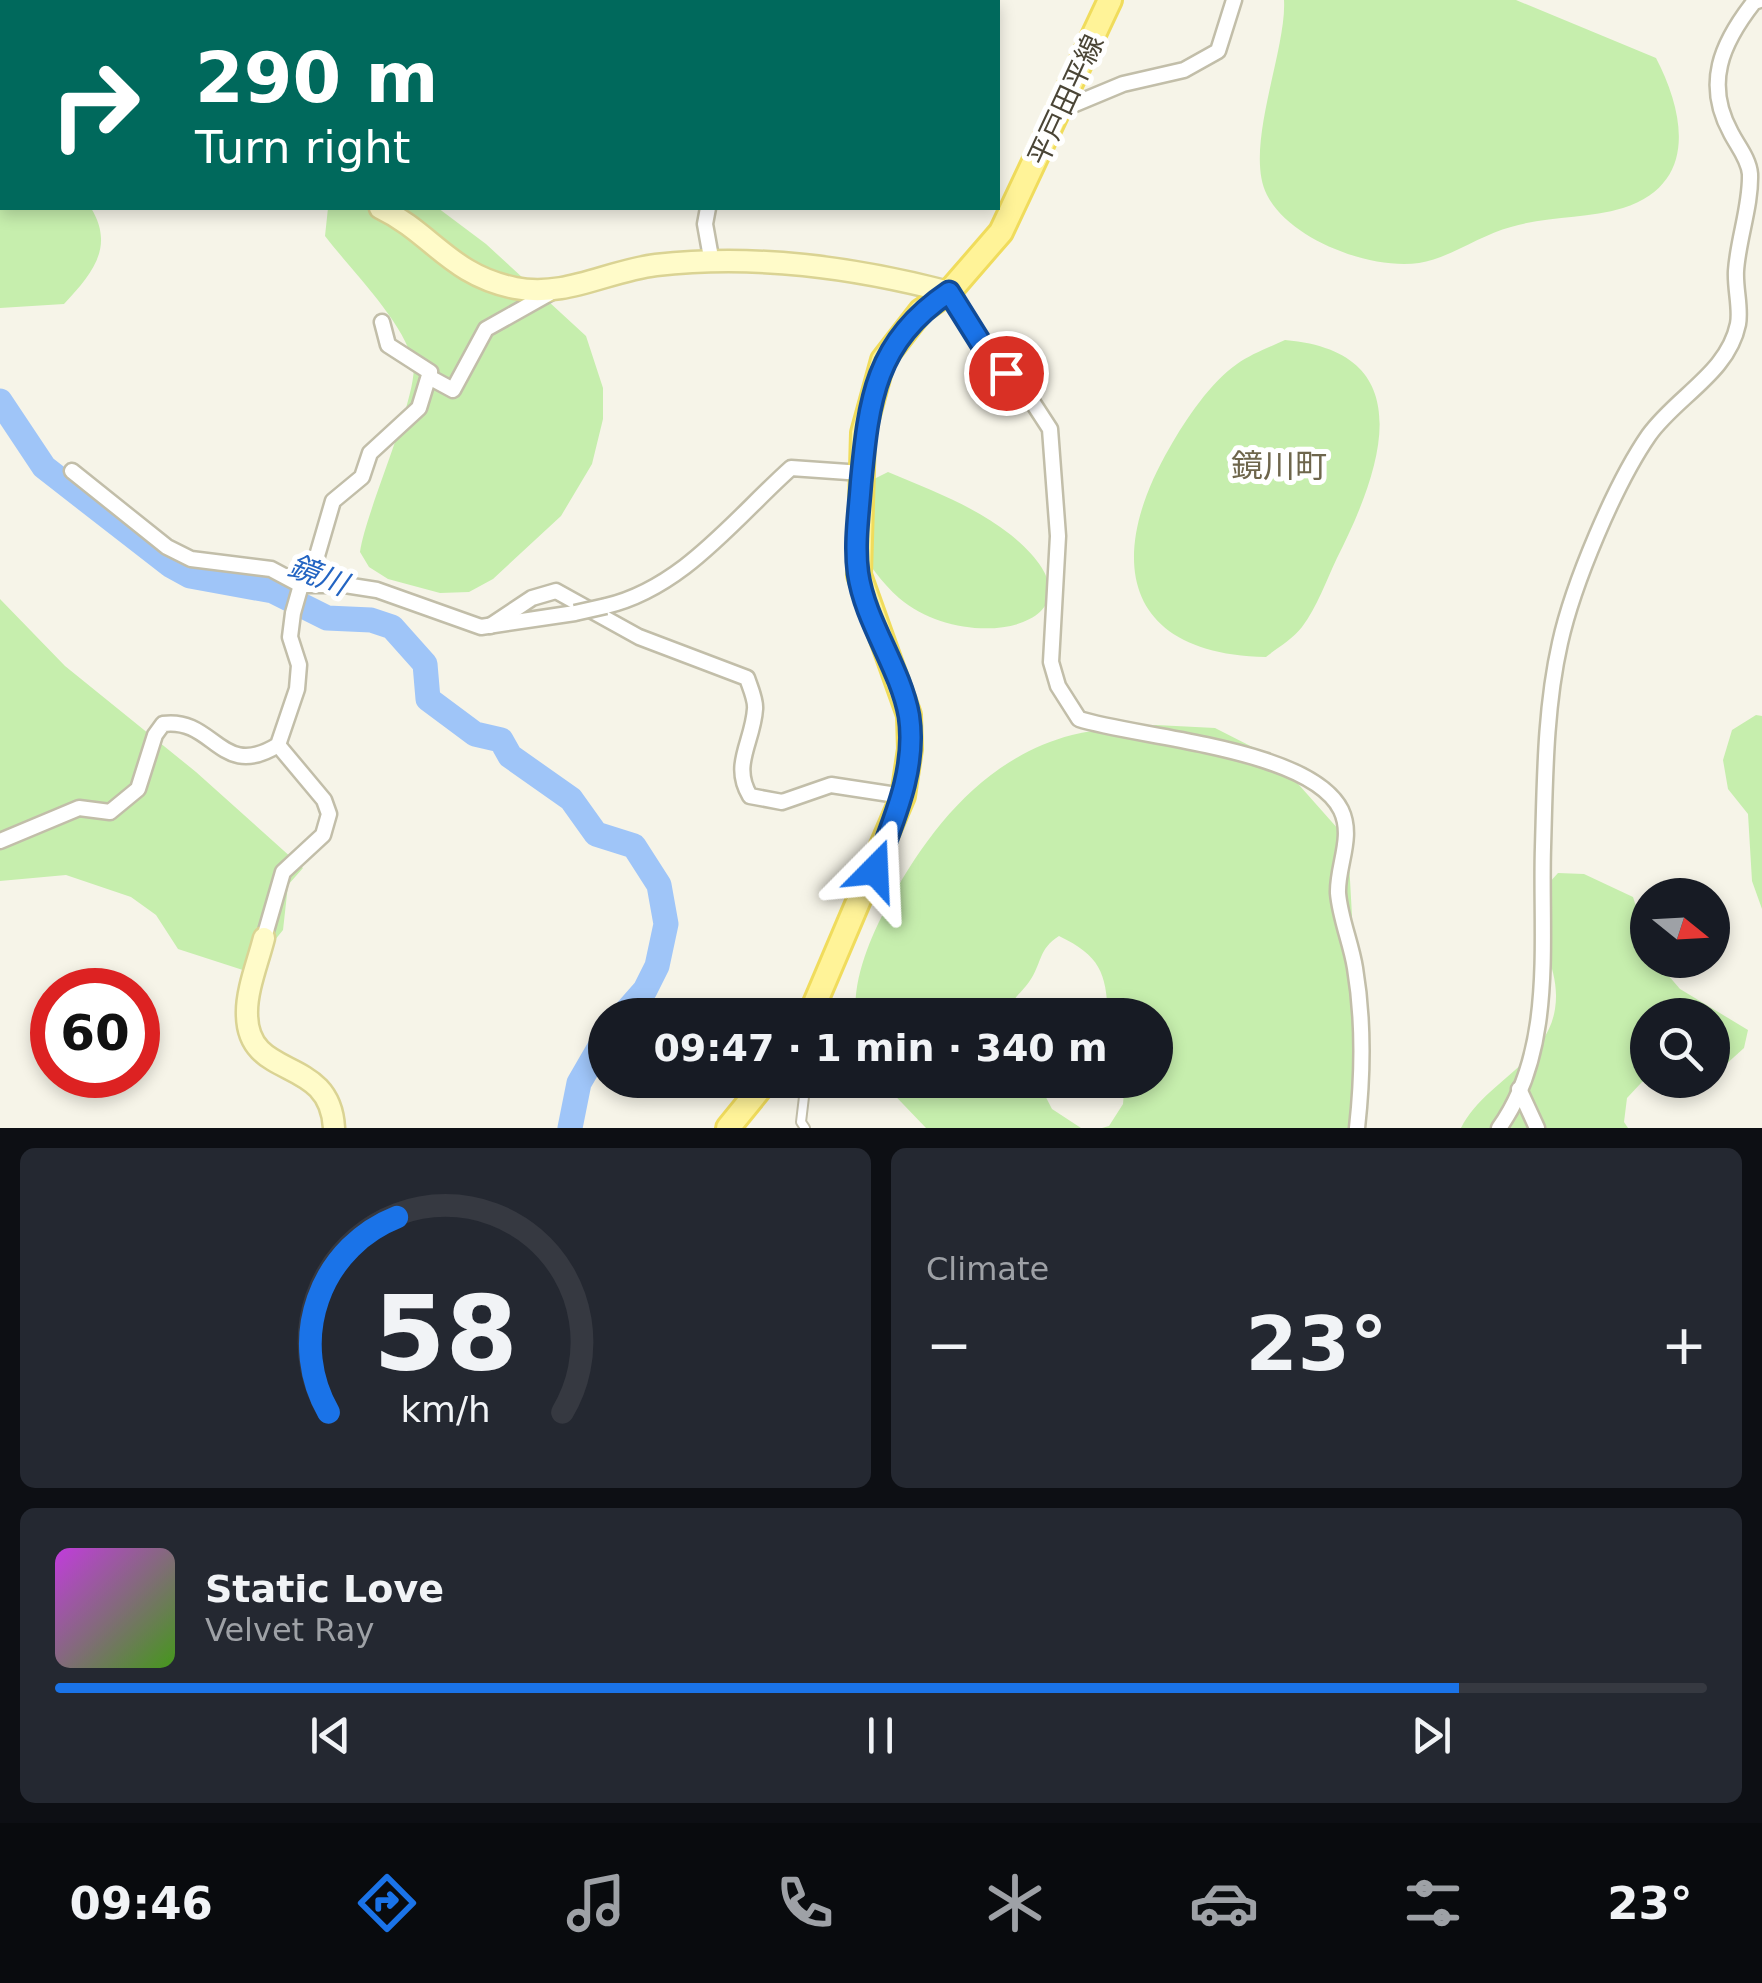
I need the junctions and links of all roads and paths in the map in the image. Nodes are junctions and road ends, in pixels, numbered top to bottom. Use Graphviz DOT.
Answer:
graph roads {
  1 [pos="1110,0"];
  2 [pos="1234,0"];
  3 [pos="1760,0"];
  4 [pos="1063,109"];
  5 [pos="384,210"];
  6 [pos="708,210"];
  7 [pos="712,263"];
  8 [pos="553,291"];
  9 [pos="949,292"];
  10 [pos="382,322"];
  11 [pos="428,377"];
  12 [pos="72,472"];
  13 [pos="862,473"];
  14 [pos="301,585"];
  15 [pos="490,626"];
  16 [pos="278,745"];
  17 [pos="903,796"];
  18 [pos="0,841"];
  19 [pos="264,938"];
  20 [pos="818,998"];
  21 [pos="1519,1089"];
  22 [pos="752,1098"];
  23 [pos="804,1098"];
  24 [pos="334,1128"];
  25 [pos="728,1128"];
  26 [pos="805,1128"];
  27 [pos="1357,1128"];
  28 [pos="1500,1128"];
  29 [pos="1537,1128"];
  1 -- 4 [label="main road, 平戸田平線"];
  2 -- 4 [label="street"];
  3 -- 21 [label="street"];
  4 -- 9 [label="main road, 平戸田平線"];
  5 -- 8 [label="street"];
  6 -- 7 [label="street"];
  7 -- 8 [label="street"];
  7 -- 9 [label="street"];
  8 -- 11 [label="street"];
  9 -- 13 [label="main road, 平戸田平線"];
  9 -- 27 [label="street"];
  10 -- 11 [label="street"];
  11 -- 14 [label="street"];
  12 -- 14 [label="street"];
  13 -- 15 [label="street, bridge"];
  13 -- 17 [label="main road, 平戸田平線"];
  14 -- 15 [label="street"];
  14 -- 16 [label="street"];
  15 -- 17 [label="street"];
  16 -- 18 [label="street"];
  16 -- 19 [label="street"];
  17 -- 20 [label="main road, 平戸田平線"];
  19 -- 24 [label="street"];
  21 -- 28 [label="street"];
  21 -- 29 [label="street"];
  22 -- 25 [label="main road"];
  23 -- 26 [label="lane"];
}
